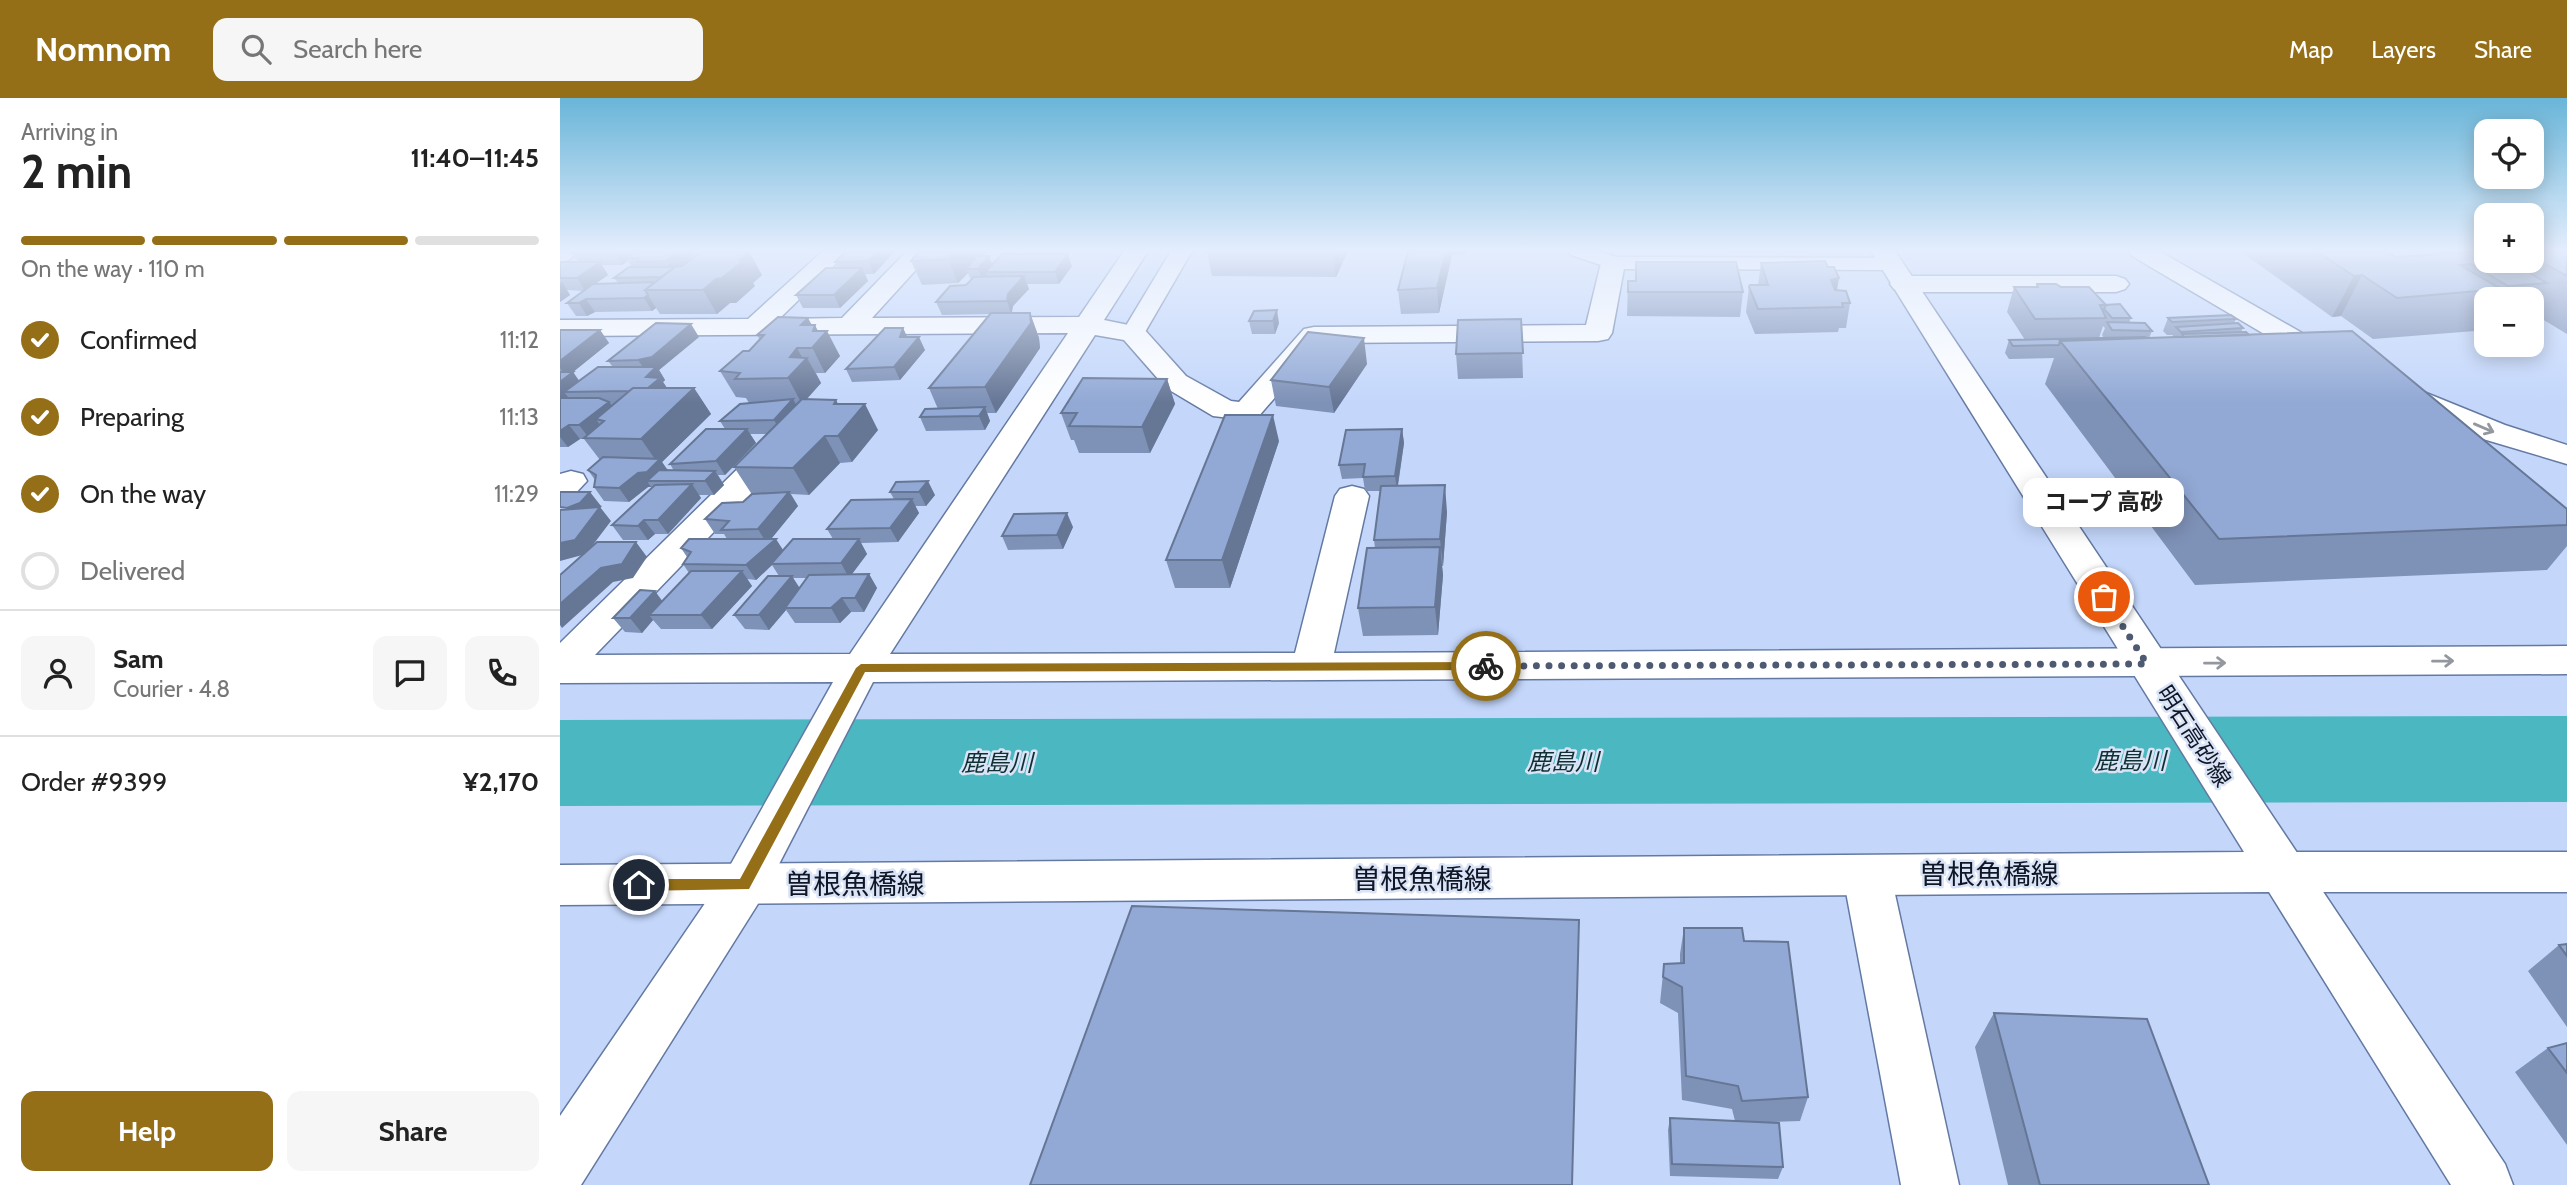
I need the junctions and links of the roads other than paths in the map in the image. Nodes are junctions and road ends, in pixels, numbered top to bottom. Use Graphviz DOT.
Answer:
graph roads {
  1 [pos="782,302"];
  2 [pos="873,302"];
  3 [pos="1103,302"];
  4 [pos="1152,302"];
  5 [pos="1605,302"];
  6 [pos="1915,302"];
  7 [pos="2228,302"];
  8 [pos="756,326"];
  9 [pos="1087,326"];
  10 [pos="849,327"];
  11 [pos="560,328"];
  12 [pos="1133,334"];
  13 [pos="788,436"];
  14 [pos="2567,455"];
  15 [pos="1352,496"];
  16 [pos="2567,660"];
  17 [pos="2147,664"];
  18 [pos="1311,667"];
  19 [pos="560,668"];
  20 [pos="861,668"];
  21 [pos="2285,872"];
  22 [pos="2567,872"];
  23 [pos="1867,876"];
  24 [pos="560,885"];
  25 [pos="744,885"];
  26 [pos="560,1166"];
  27 [pos="1930,1185"];
  28 [pos="2484,1185"];
  1 -- 8 [label="street"];
  2 -- 10 [label="street"];
  3 -- 9 [label="street"];
  4 -- 12 [label="lane"];
  5 -- 12 [label="street"];
  6 -- 17 [label="street, 明石高砂線"];
  7 -- 14 [label="street, one-way"];
  8 -- 10 [label="street"];
  8 -- 11 [label="street"];
  9 -- 10 [label="street"];
  9 -- 12 [label="street"];
  9 -- 20 [label="street"];
  13 -- 19 [label="street"];
  15 -- 18 [label="street"];
  17 -- 16 [label="street, one-way"];
  17 -- 18 [label="street"];
  17 -- 21 [label="street, 明石高砂線"];
  18 -- 20 [label="street"];
  19 -- 20 [label="street"];
  20 -- 25 [label="street"];
  21 -- 22 [label="street, 曽根魚橋線"];
  21 -- 23 [label="street, 曽根魚橋線"];
  21 -- 28 [label="street, 明石高砂線"];
  23 -- 25 [label="street, 曽根魚橋線"];
  23 -- 27 [label="street"];
  24 -- 25 [label="street, 曽根魚橋線"];
  25 -- 26 [label="street"];
}
